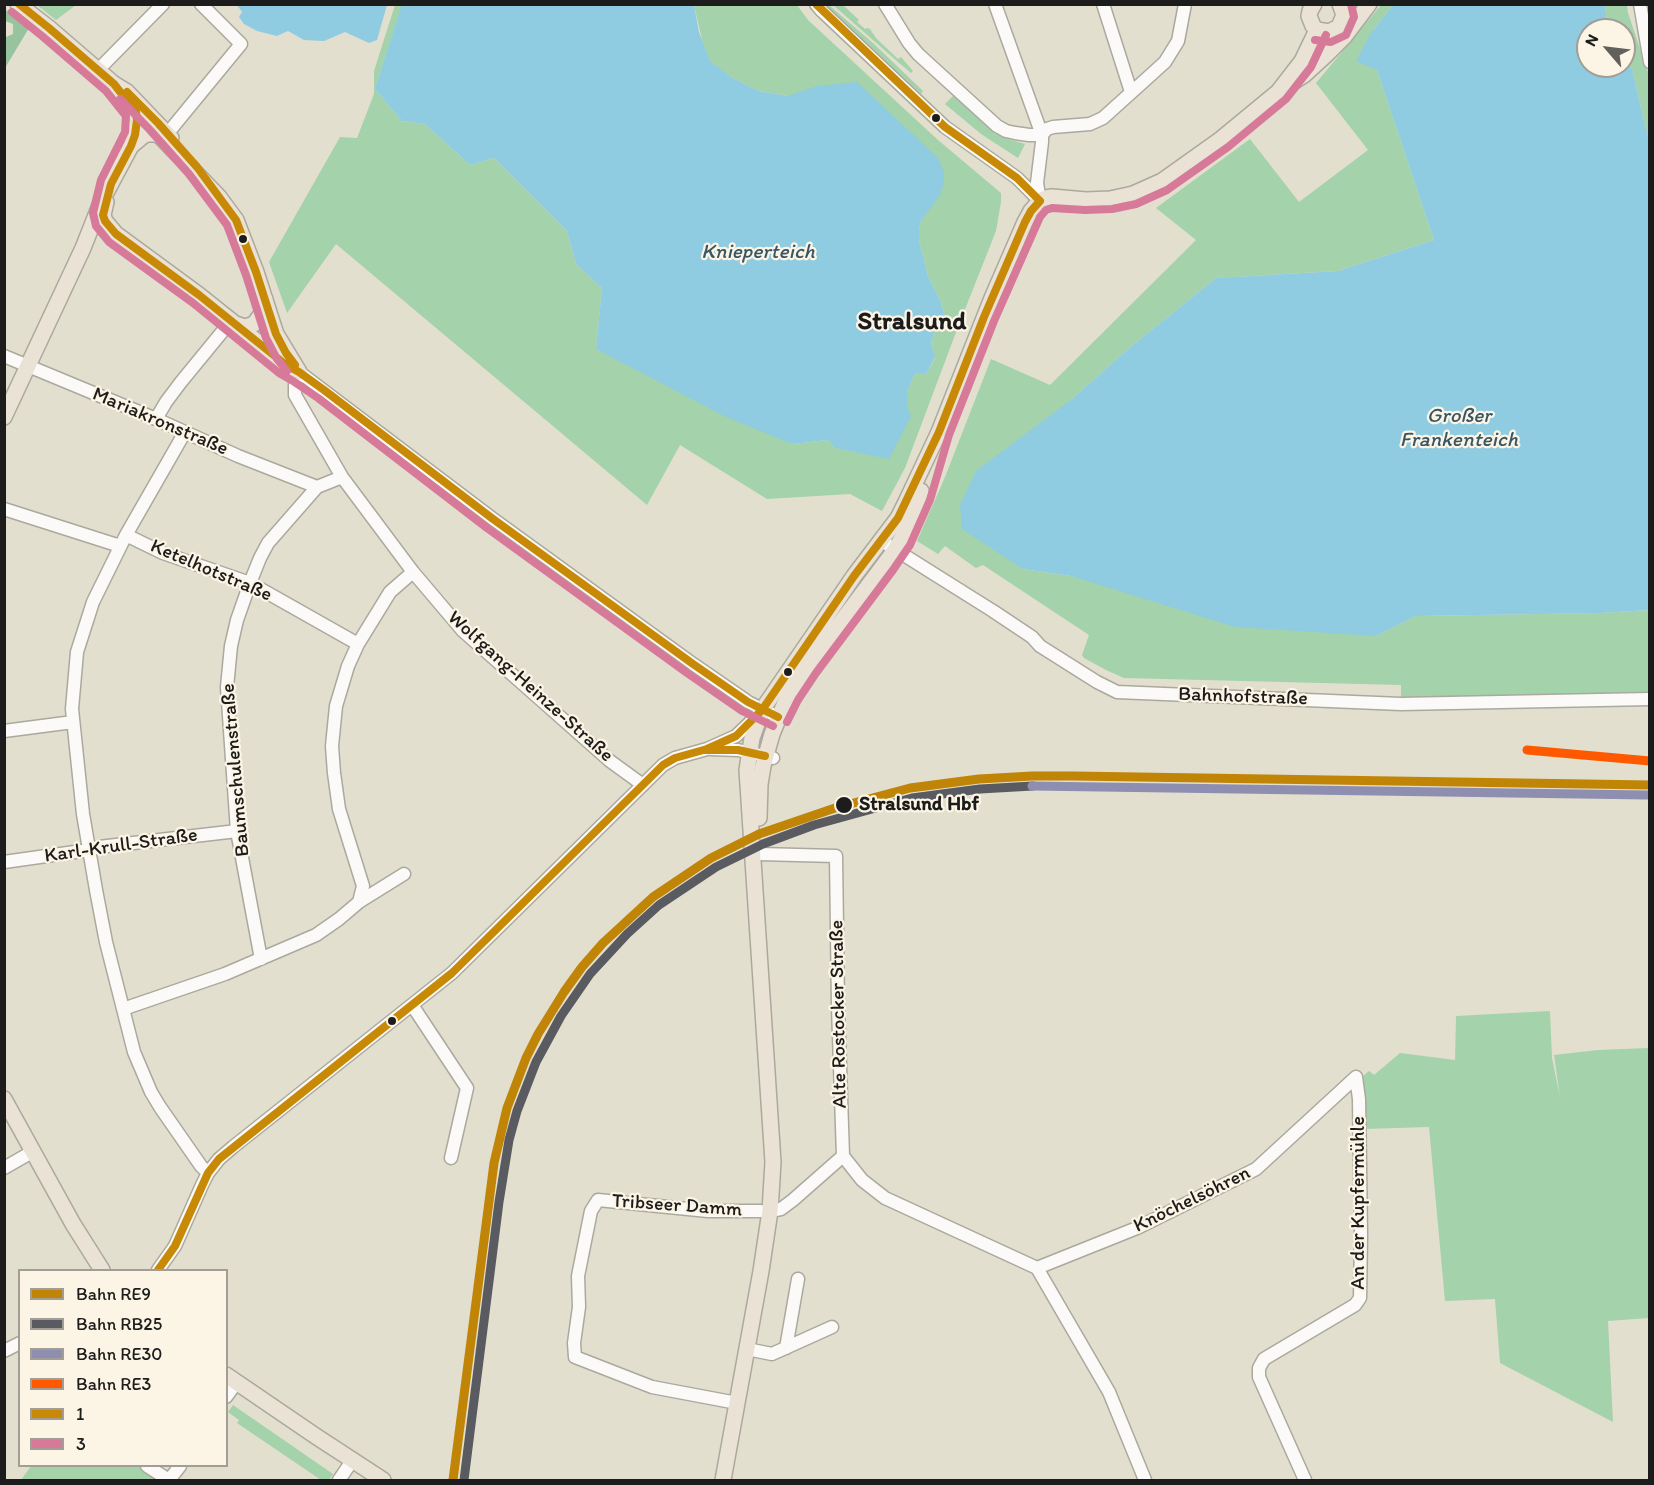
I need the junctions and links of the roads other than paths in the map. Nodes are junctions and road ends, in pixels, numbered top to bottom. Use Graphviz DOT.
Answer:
graph roads {
  1 [pos="18,4"];
  2 [pos="163,4"];
  3 [pos="201,4"];
  4 [pos="816,4"];
  5 [pos="885,4"];
  6 [pos="1103,4"];
  7 [pos="1185,4"];
  8 [pos="1314,4"];
  9 [pos="1369,4"];
  10 [pos="1640,4"];
  11 [pos="997,5"];
  12 [pos="1344,6"];
  13 [pos="1317,30"];
  14 [pos="1650,62"];
  15 [pos="98,70"];
  16 [pos="114,84"];
  17 [pos="1131,92"];
  18 [pos="1278,92"];
  19 [pos="165,135"];
  20 [pos="1042,135"];
  21 [pos="131,146"];
  22 [pos="111,184"];
  23 [pos="1040,201"];
  24 [pos="116,234"];
  25 [pos="83,248"];
  26 [pos="265,299"];
  27 [pos="232,322"];
  28 [pos="4,356"];
  29 [pos="29,366"];
  30 [pos="299,372"];
  31 [pos="4,417"];
  32 [pos="156,419"];
  33 [pos="185,432"];
  34 [pos="939,432"];
  35 [pos="342,477"];
  36 [pos="317,488"];
  37 [pos="4,509"];
  38 [pos="126,535"];
  39 [pos="881,541"];
  40 [pos="120,546"];
  41 [pos="895,550"];
  42 [pos="413,572"];
  43 [pos="250,583"];
  44 [pos="358,645"];
  45 [pos="1650,699"];
  46 [pos="762,710"];
  47 [pos="778,717"];
  48 [pos="73,722"];
  49 [pos="4,731"];
  50 [pos="707,749"];
  51 [pos="749,753"];
  52 [pos="769,757"];
  53 [pos="643,785"];
  54 [pos="237,831"];
  55 [pos="89,850"];
  56 [pos="759,854"];
  57 [pos="4,862"];
  58 [pos="404,874"];
  59 [pos="359,902"];
  60 [pos="756,914"];
  61 [pos="261,959"];
  62 [pos="412,1005"];
  63 [pos="123,1008"];
  64 [pos="1356,1077"];
  65 [pos="4,1099"];
  66 [pos="32,1152"];
  67 [pos="843,1156"];
  68 [pos="451,1158"];
  69 [pos="4,1168"];
  70 [pos="208,1173"];
  71 [pos="771,1210"];
  72 [pos="1037,1268"];
  73 [pos="101,1269"];
  74 [pos="159,1269"];
  75 [pos="798,1279"];
  76 [pos="832,1327"];
  77 [pos="18,1344"];
  78 [pos="786,1348"];
  79 [pos="747,1349"];
  80 [pos="4,1352"];
  81 [pos="232,1378"];
  82 [pos="737,1403"];
  83 [pos="352,1461"];
  84 [pos="149,1467"];
  85 [pos="179,1467"];
  86 [pos="169,1480"];
  87 [pos="339,1480"];
  88 [pos="383,1480"];
  89 [pos="723,1480"];
  90 [pos="1145,1480"];
  91 [pos="1305,1480"];
  1 -- 15 [label="main road"];
  2 -- 15 [label="street"];
  3 -- 19 [label="street"];
  4 -- 23 [label="street"];
  5 -- 20 [label="street"];
  6 -- 17 [label="street"];
  7 -- 17 [label="street"];
  8 -- 13 [label="main road"];
  9 -- 18 [label="main road"];
  10 -- 14 [label="street"];
  11 -- 20 [label="street"];
  12 -- 13 [label="main road"];
  13 -- 18 [label="main road"];
  15 -- 16 [label="main road"];
  16 -- 19 [label="main road"];
  16 -- 21 [label="main road"];
  17 -- 20 [label="street"];
  18 -- 23 [label="main road"];
  19 -- 21 [label="main road"];
  19 -- 26 [label="main road"];
  20 -- 23 [label="street"];
  21 -- 22 [label="main road"];
  22 -- 24 [label="main road"];
  22 -- 25 [label="main road"];
  23 -- 34 [label="main road, Tribseer Damm"];
  24 -- 25 [label="main road"];
  24 -- 27 [label="main road"];
  25 -- 29 [label="main road"];
  26 -- 27 [label="main road"];
  26 -- 30 [label="main road"];
  27 -- 30 [label="main road"];
  27 -- 32 [label="street"];
  28 -- 29 [label="street, Mariakronstraße"];
  29 -- 31 [label="main road"];
  29 -- 32 [label="street, Mariakronstraße"];
  30 -- 35 [label="street, Wolfgang-Heinze-Straße"];
  30 -- 46 [label="street"];
  32 -- 33 [label="street, Mariakronstraße"];
  33 -- 36 [label="street, Mariakronstraße"];
  33 -- 38 [label="street"];
  34 -- 39 [label="main road, Tribseer Damm"];
  34 -- 41 [label="main road, Tribseer Damm"];
  35 -- 36 [label="street, Baumschulenstraße"];
  35 -- 42 [label="street, Wolfgang-Heinze-Straße"];
  36 -- 43 [label="street, Baumschulenstraße"];
  37 -- 40 [label="street, Ketelhotstraße"];
  38 -- 40 [label="street"];
  38 -- 43 [label="street, Ketelhotstraße"];
  39 -- 41 [label="street, Bahnhofstraße"];
  39 -- 46 [label="main road, Tribseer Damm"];
  40 -- 48 [label="street"];
  41 -- 45 [label="street, Bahnhofstraße"];
  41 -- 47 [label="main road, Tribseer Damm"];
  42 -- 44 [label="street"];
  42 -- 53 [label="street, Wolfgang-Heinze-Straße"];
  43 -- 44 [label="street, Ketelhotstraße"];
  43 -- 54 [label="street, Baumschulenstraße"];
  44 -- 59 [label="street"];
  46 -- 47 [label="street"];
  46 -- 50 [label="street"];
  46 -- 51 [label="main road, Tribseer Damm"];
  47 -- 52 [label="main road, Tribseer Damm"];
  48 -- 49 [label="street"];
  48 -- 55 [label="street"];
  50 -- 51 [label="street"];
  50 -- 53 [label="street"];
  51 -- 52 [label="street"];
  51 -- 60 [label="main road, Tribseer Damm"];
  52 -- 56 [label="main road, Tribseer Damm"];
  53 -- 62 [label="street"];
  54 -- 55 [label="street, Karl-Krull-Straße"];
  54 -- 61 [label="street, Baumschulenstraße"];
  55 -- 57 [label="street, Karl-Krull-Straße"];
  55 -- 63 [label="street"];
  56 -- 60 [label="main road, Tribseer Damm"];
  56 -- 67 [label="street, Alte Rostocker Straße"];
  58 -- 59 [label="street"];
  59 -- 61 [label="street"];
  60 -- 71 [label="main road, Tribseer Damm"];
  61 -- 63 [label="street"];
  62 -- 68 [label="street"];
  62 -- 70 [label="street"];
  63 -- 70 [label="street"];
  64 -- 72 [label="street, Knöchelsöhren"];
  64 -- 91 [label="street, An der Kupfermühle"];
  65 -- 66 [label="main road"];
  66 -- 69 [label="street"];
  66 -- 73 [label="main road"];
  67 -- 71 [label="street"];
  67 -- 72 [label="street"];
  70 -- 74 [label="street"];
  71 -- 79 [label="main road, Tribseer Damm"];
  71 -- 82 [label="street, Tribseer Damm"];
  72 -- 90 [label="street"];
  75 -- 78 [label="street"];
  76 -- 78 [label="street"];
  77 -- 80 [label="street"];
  78 -- 79 [label="street"];
  79 -- 82 [label="main road, Tribseer Damm"];
  81 -- 83 [label="main road"];
  82 -- 89 [label="main road, Tribseer Damm"];
  83 -- 87 [label="street"];
  83 -- 88 [label="main road"];
  84 -- 86 [label="street"];
  85 -- 86 [label="street"];
}
